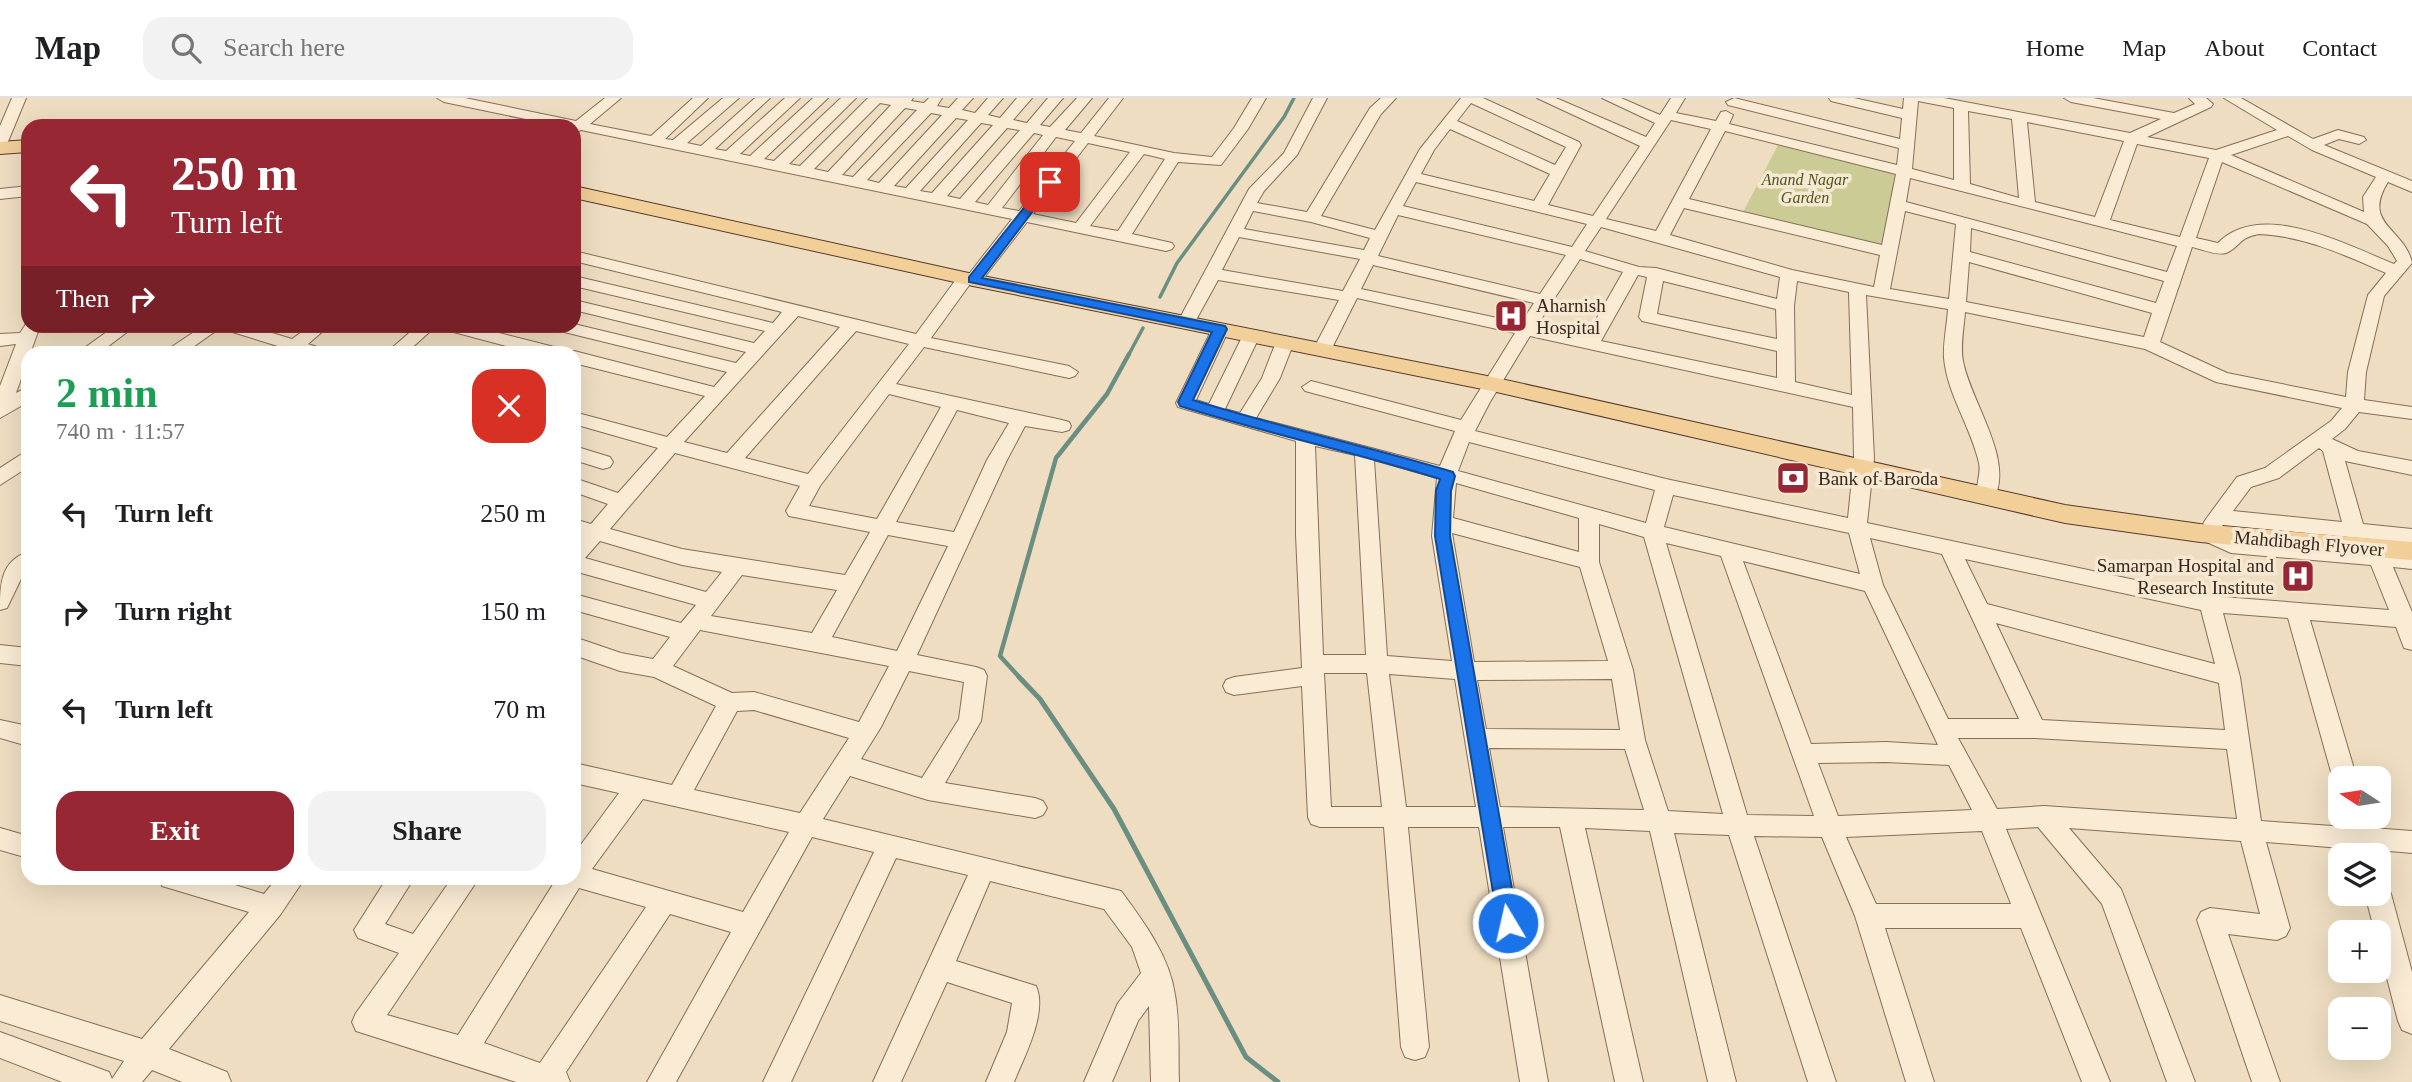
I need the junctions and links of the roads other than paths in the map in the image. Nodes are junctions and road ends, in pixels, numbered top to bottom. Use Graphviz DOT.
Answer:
graph roads {
  1 [pos="19,98"];
  2 [pos="527,98"];
  3 [pos="614,98"];
  4 [pos="701,98"];
  5 [pos="732,98"];
  6 [pos="763,98"];
  7 [pos="793,98"];
  8 [pos="821,98"];
  9 [pos="849,98"];
  10 [pos="876,98"];
  11 [pos="966,98"];
  12 [pos="996,98"];
  13 [pos="1025,98"];
  14 [pos="1056,98"];
  15 [pos="1085,98"];
  16 [pos="1116,98"];
  17 [pos="1259,98"];
  18 [pos="1320,98"];
  19 [pos="1389,98"];
  20 [pos="1469,98"];
  21 [pos="1544,98"];
  22 [pos="1609,98"];
  23 [pos="1678,98"];
  24 [pos="1836,98"];
  25 [pos="1911,98"];
  26 [pos="1921,98"];
  27 [pos="2071,98"];
  28 [pos="2196,98"];
  29 [pos="453,99"];
  30 [pos="904,100"];
  31 [pos="1734,100"];
  32 [pos="2240,100"];
  33 [pos="933,103"];
  34 [pos="1965,104"];
  35 [pos="509,111"];
  36 [pos="953,112"];
  37 [pos="1909,115"];
  38 [pos="2019,116"];
  39 [pos="978,117"];
  40 [pos="1665,118"];
  41 [pos="2176,118"];
  42 [pos="542,119"];
  43 [pos="1003,121"];
  44 [pos="581,123"];
  45 [pos="1448,123"];
  46 [pos="1030,127"];
  47 [pos="1720,127"];
  48 [pos="581,128"];
  49 [pos="1055,131"];
  50 [pos="2289,131"];
  51 [pos="1086,136"];
  52 [pos="2132,138"];
  53 [pos="2359,140"];
  54 [pos="653,141"];
  55 [pos="21,144"];
  56 [pos="1649,144"];
  57 [pos="2313,144"];
  58 [pos="1906,145"];
  59 [pos="0,146"];
  60 [pos="676,146"];
  61 [pos="1140,149"];
  62 [pos="703,152"];
  63 [pos="2217,155"];
  64 [pos="728,157"];
  65 [pos="1174,158"];
  66 [pos="752,162"];
  67 [pos="777,167"];
  68 [pos="1559,172"];
  69 [pos="1904,172"];
  70 [pos="802,173"];
  71 [pos="1412,176"];
  72 [pos="2384,177"];
  73 [pos="830,179"];
  74 [pos="855,184"];
  75 [pos="581,187"];
  76 [pos="1962,187"];
  77 [pos="2412,187"];
  78 [pos="883,189"];
  79 [pos="21,192"];
  80 [pos="581,193"];
  81 [pos="0,194"];
  82 [pos="908,195"];
  83 [pos="935,200"];
  84 [pos="1680,202"];
  85 [pos="1899,205"];
  86 [pos="2027,205"];
  87 [pos="963,206"];
  88 [pos="1249,206"];
  89 [pos="1539,207"];
  90 [pos="1394,209"];
  91 [pos="990,212"];
  92 [pos="1021,218"];
  93 [pos="1312,218"];
  94 [pos="1964,221"];
  95 [pos="2373,221"];
  96 [pos="1598,222"];
  97 [pos="2101,223"];
  98 [pos="1079,229"];
  99 [pos="1236,232"];
  100 [pos="1380,236"];
  101 [pos="1122,237"];
  102 [pos="1661,237"];
  103 [pos="2186,242"];
  104 [pos="1166,246"];
  105 [pos="1889,252"];
  106 [pos="1576,253"];
  107 [pos="1962,255"];
  108 [pos="1369,257"];
  109 [pos="581,258"];
  110 [pos="1633,270"];
  111 [pos="2397,271"];
  112 [pos="1656,273"];
  113 [pos="1214,274"];
  114 [pos="1789,274"];
  115 [pos="654,277"];
  116 [pos="972,277"];
  117 [pos="2172,278"];
  118 [pos="581,283"];
  119 [pos="1857,289"];
  120 [pos="1881,293"];
  121 [pos="1350,294"];
  122 [pos="638,295"];
  123 [pos="1544,300"];
  124 [pos="1956,305"];
  125 [pos="1785,306"];
  126 [pos="581,307"];
  127 [pos="2161,310"];
  128 [pos="793,311"];
  129 [pos="1147,312"];
  130 [pos="1629,313"];
  131 [pos="617,315"];
  132 [pos="1190,316"];
  133 [pos="851,325"];
  134 [pos="777,329"];
  135 [pos="1220,329"];
  136 [pos="581,330"];
  137 [pos="1524,331"];
  138 [pos="25,333"];
  139 [pos="116,333"];
  140 [pos="203,333"];
  141 [pos="249,333"];
  142 [pos="312,333"];
  143 [pos="419,333"];
  144 [pos="479,333"];
  145 [pos="597,334"];
  146 [pos="1251,335"];
  147 [pos="0,340"];
  148 [pos="920,341"];
  149 [pos="1285,342"];
  150 [pos="2150,344"];
  151 [pos="1590,345"];
  152 [pos="97,346"];
  153 [pos="183,346"];
  154 [pos="280,346"];
  155 [pos="294,346"];
  156 [pos="403,346"];
  157 [pos="529,346"];
  158 [pos="1324,347"];
  159 [pos="1786,347"];
  160 [pos="581,350"];
  161 [pos="760,351"];
  162 [pos="21,354"];
  163 [pos="581,359"];
  164 [pos="741,370"];
  165 [pos="1069,372"];
  166 [pos="1494,381"];
  167 [pos="883,387"];
  168 [pos="1311,387"];
  169 [pos="1786,387"];
  170 [pos="719,394"];
  171 [pos="21,398"];
  172 [pos="952,403"];
  173 [pos="1863,403"];
  174 [pos="2355,405"];
  175 [pos="0,412"];
  176 [pos="1214,412"];
  177 [pos="2412,413"];
  178 [pos="1020,419"];
  179 [pos="581,420"];
  180 [pos="1245,421"];
  181 [pos="1062,426"];
  182 [pos="1466,432"];
  183 [pos="1306,437"];
  184 [pos="2325,444"];
  185 [pos="671,445"];
  186 [pos="1364,451"];
  187 [pos="581,455"];
  188 [pos="731,461"];
  189 [pos="21,462"];
  190 [pos="603,462"];
  191 [pos="1863,463"];
  192 [pos="2412,468"];
  193 [pos="1448,476"];
  194 [pos="0,478"];
  195 [pos="812,482"];
  196 [pos="1666,486"];
  197 [pos="581,487"];
  198 [pos="1987,490"];
  199 [pos="624,502"];
  200 [pos="1588,515"];
  201 [pos="1443,523"];
  202 [pos="885,526"];
  203 [pos="1857,526"];
  204 [pos="581,528"];
  205 [pos="2222,528"];
  206 [pos="2355,531"];
  207 [pos="1653,532"];
  208 [pos="595,533"];
  209 [pos="2412,538"];
  210 [pos="961,541"];
  211 [pos="1728,548"];
  212 [pos="1950,548"];
  213 [pos="581,549"];
  214 [pos="2412,551"];
  215 [pos="2377,558"];
  216 [pos="2412,561"];
  217 [pos="1589,562"];
  218 [pos="581,565"];
  219 [pos="737,567"];
  220 [pos="21,573"];
  221 [pos="851,584"];
  222 [pos="1874,585"];
  223 [pos="711,601"];
  224 [pos="0,602"];
  225 [pos="581,604"];
  226 [pos="2210,604"];
  227 [pos="1978,610"];
  228 [pos="2297,611"];
  229 [pos="2408,620"];
  230 [pos="690,627"];
  231 [pos="2412,642"];
  232 [pos="818,643"];
  233 [pos="581,648"];
  234 [pos="0,654"];
  235 [pos="21,656"];
  236 [pos="902,661"];
  237 [pos="1377,664"];
  238 [pos="658,669"];
  239 [pos="1312,670"];
  240 [pos="1622,670"];
  241 [pos="1465,671"];
  242 [pos="2229,677"];
  243 [pos="1234,687"];
  244 [pos="730,702"];
  245 [pos="1941,728"];
  246 [pos="0,729"];
  247 [pos="2035,729"];
  248 [pos="864,733"];
  249 [pos="21,734"];
  250 [pos="1476,738"];
  251 [pos="1633,740"];
  252 [pos="2237,740"];
  253 [pos="1803,754"];
  254 [pos="1956,755"];
  255 [pos="845,764"];
  256 [pos="2341,766"];
  257 [pos="581,775"];
  258 [pos="636,789"];
  259 [pos="929,790"];
  260 [pos="679,795"];
  261 [pos="1035,808"];
  262 [pos="2044,816"];
  263 [pos="1395,817"];
  264 [pos="1570,817"];
  265 [pos="1490,819"];
  266 [pos="1659,819"];
  267 [pos="1990,820"];
  268 [pos="806,825"];
  269 [pos="1738,825"];
  270 [pos="1830,827"];
  271 [pos="2250,829"];
  272 [pos="2362,837"];
  273 [pos="0,839"];
  274 [pos="2412,842"];
  275 [pos="21,845"];
  276 [pos="890,845"];
  277 [pos="581,865"];
  278 [pos="983,869"];
  279 [pos="581,878"];
  280 [pos="196,885"];
  281 [pos="288,885"];
  282 [pos="396,885"];
  283 [pos="462,885"];
  284 [pos="567,885"];
  285 [pos="665,901"];
  286 [pos="271,906"];
  287 [pos="2381,906"];
  288 [pos="1868,916"];
  289 [pos="2029,916"];
  290 [pos="750,926"];
  291 [pos="418,948"];
  292 [pos="940,968"];
  293 [pos="1157,974"];
  294 [pos="0,1008"];
  295 [pos="2412,1021"];
  296 [pos="0,1045"];
  297 [pos="1415,1046"];
  298 [pos="464,1050"];
  299 [pos="149,1055"];
  300 [pos="551,1080"];
  301 [pos="99,1082"];
  302 [pos="124,1082"];
  303 [pos="217,1082"];
  304 [pos="661,1082"];
  305 [pos="776,1082"];
  306 [pos="887,1082"];
  307 [pos="1000,1082"];
  308 [pos="1098,1082"];
  309 [pos="1165,1082"];
  310 [pos="1534,1082"];
  311 [pos="1629,1082"];
  312 [pos="1722,1082"];
  313 [pos="1822,1082"];
  314 [pos="1920,1082"];
  315 [pos="2096,1082"];
  316 [pos="2181,1082"];
  317 [pos="2266,1082"];
  1 -- 59 [label="street"];
  2 -- 35 [label="street"];
  3 -- 44 [label="street"];
  4 -- 54 [label="street"];
  5 -- 60 [label="street"];
  6 -- 62 [label="street"];
  7 -- 64 [label="street"];
  8 -- 66 [label="street"];
  9 -- 67 [label="street"];
  10 -- 30 [label="street"];
  10 -- 70 [label="street"];
  11 -- 36 [label="street"];
  12 -- 39 [label="street"];
  13 -- 43 [label="street"];
  14 -- 46 [label="street"];
  15 -- 49 [label="street"];
  16 -- 51 [label="street"];
  17 -- 65 [label="street"];
  18 -- 88 [label="street"];
  19 -- 93 [label="street"];
  20 -- 45 [label="street"];
  20 -- 68 [label="street"];
  21 -- 56 [label="street"];
  22 -- 40 [label="street"];
  23 -- 40 [label="street"];
  24 -- 37 [label="street"];
  25 -- 37 [label="street"];
  26 -- 34 [label="street"];
  27 -- 41 [label="street"];
  28 -- 41 [label="street"];
  29 -- 35 [label="street"];
  30 -- 33 [label="street"];
  30 -- 73 [label="street"];
  31 -- 47 [label="street"];
  31 -- 58 [label="street"];
  32 -- 50 [label="street"];
  33 -- 36 [label="street"];
  33 -- 74 [label="street"];
  34 -- 38 [label="street"];
  34 -- 76 [label="street"];
  35 -- 42 [label="street"];
  36 -- 39 [label="street"];
  36 -- 78 [label="street"];
  37 -- 58 [label="street"];
  38 -- 52 [label="street"];
  38 -- 86 [label="street"];
  39 -- 43 [label="street"];
  39 -- 82 [label="street"];
  40 -- 47 [label="street"];
  40 -- 56 [label="street"];
  41 -- 52 [label="street"];
  43 -- 46 [label="street"];
  43 -- 83 [label="street"];
  45 -- 68 [label="street"];
  45 -- 71 [label="street"];
  46 -- 49 [label="street"];
  46 -- 87 [label="street"];
  47 -- 69 [label="street"];
  47 -- 84 [label="street"];
  48 -- 54 [label="street"];
  49 -- 51 [label="street"];
  49 -- 91 [label="street"];
  50 -- 57 [label="street"];
  50 -- 63 [label="street"];
  51 -- 61 [label="street"];
  51 -- 92 [label="street"];
  52 -- 63 [label="street"];
  52 -- 97 [label="street"];
  53 -- 57 [label="street"];
  54 -- 60 [label="street"];
  55 -- 59 [label="main road"];
  56 -- 96 [label="street"];
  57 -- 72 [label="street"];
  58 -- 69 [label="street"];
  60 -- 62 [label="street"];
  61 -- 65 [label="street"];
  61 -- 98 [label="street"];
  62 -- 64 [label="street"];
  63 -- 95 [label="street"];
  63 -- 103 [label="street"];
  64 -- 66 [label="street"];
  65 -- 101 [label="street"];
  66 -- 67 [label="street"];
  67 -- 70 [label="street"];
  68 -- 89 [label="street"];
  69 -- 76 [label="street"];
  69 -- 85 [label="street"];
  70 -- 73 [label="street"];
  71 -- 89 [label="street"];
  71 -- 90 [label="street"];
  72 -- 77 [label="street"];
  72 -- 95 [label="street"];
  73 -- 74 [label="street"];
  74 -- 78 [label="street"];
  75 -- 116 [label="main road"];
  76 -- 86 [label="street"];
  78 -- 82 [label="street"];
  79 -- 81 [label="street"];
  80 -- 116 [label="main road"];
  82 -- 83 [label="street"];
  83 -- 87 [label="street"];
  84 -- 102 [label="street"];
  84 -- 105 [label="street"];
  85 -- 94 [label="street"];
  85 -- 105 [label="street"];
  86 -- 97 [label="street"];
  87 -- 91 [label="street"];
  88 -- 93 [label="street"];
  88 -- 99 [label="street"];
  89 -- 96 [label="street"];
  90 -- 100 [label="street"];
  90 -- 106 [label="street"];
  91 -- 92 [label="street"];
  92 -- 98 [label="street"];
  92 -- 116 [label="street"];
  93 -- 100 [label="street"];
  94 -- 107 [label="street"];
  94 -- 117 [label="street"];
  95 -- 111 [label="street"];
  96 -- 102 [label="street"];
  96 -- 106 [label="street"];
  97 -- 103 [label="street"];
  98 -- 101 [label="street"];
  99 -- 108 [label="street"];
  99 -- 113 [label="street"];
  100 -- 108 [label="street"];
  101 -- 104 [label="street"];
  102 -- 114 [label="street"];
  103 -- 111 [label="street"];
  103 -- 117 [label="street"];
  105 -- 120 [label="street"];
  106 -- 110 [label="street"];
  106 -- 123 [label="street"];
  107 -- 124 [label="street"];
  107 -- 127 [label="street"];
  108 -- 121 [label="street"];
  108 -- 123 [label="street"];
  109 -- 115 [label="street"];
  110 -- 112 [label="street"];
  110 -- 130 [label="street"];
  111 -- 174 [label="street"];
  112 -- 125 [label="street"];
  112 -- 130 [label="street"];
  113 -- 121 [label="street"];
  113 -- 132 [label="street"];
  114 -- 119 [label="street"];
  114 -- 125 [label="street"];
  115 -- 122 [label="street"];
  115 -- 128 [label="street"];
  116 -- 129 [label="main road"];
  116 -- 148 [label="street"];
  117 -- 127 [label="street"];
  118 -- 122 [label="street"];
  119 -- 120 [label="street"];
  119 -- 173 [label="street"];
  120 -- 124 [label="street"];
  121 -- 137 [label="street"];
  121 -- 158 [label="street"];
  122 -- 131 [label="street"];
  122 -- 134 [label="street"];
  123 -- 137 [label="street"];
  124 -- 150 [label="street"];
  124 -- 198 [label="street"];
  125 -- 159 [label="street"];
  126 -- 131 [label="street"];
  127 -- 150 [label="street"];
  128 -- 133 [label="street"];
  128 -- 134 [label="street"];
  129 -- 132 [label="main road"];
  129 -- 135 [label="main road"];
  130 -- 151 [label="street"];
  130 -- 159 [label="street"];
  131 -- 145 [label="street"];
  131 -- 161 [label="street"];
  132 -- 158 [label="main road"];
  133 -- 148 [label="street"];
  133 -- 188 [label="street"];
  134 -- 161 [label="street"];
  135 -- 146 [label="main road"];
  135 -- 176 [label="street"];
  136 -- 145 [label="street"];
  137 -- 151 [label="street"];
  137 -- 166 [label="street"];
  138 -- 147 [label="street"];
  139 -- 152 [label="street"];
  140 -- 153 [label="street"];
  141 -- 154 [label="street"];
  142 -- 155 [label="street"];
  143 -- 156 [label="street"];
  144 -- 157 [label="street"];
  145 -- 160 [label="street"];
  145 -- 164 [label="street"];
  146 -- 149 [label="main road"];
  146 -- 176 [label="street"];
  148 -- 165 [label="street"];
  148 -- 167 [label="street"];
  149 -- 158 [label="main road"];
  149 -- 180 [label="street"];
  150 -- 174 [label="street"];
  151 -- 169 [label="street"];
  158 -- 166 [label="main road"];
  159 -- 169 [label="street"];
  161 -- 164 [label="street"];
  162 -- 175 [label="street"];
  163 -- 170 [label="street"];
  164 -- 170 [label="street"];
  166 -- 182 [label="street"];
  166 -- 191 [label="main road"];
  167 -- 172 [label="street"];
  167 -- 195 [label="street"];
  168 -- 182 [label="street"];
  169 -- 173 [label="street"];
  170 -- 185 [label="street"];
  171 -- 175 [label="street"];
  172 -- 178 [label="street"];
  172 -- 202 [label="street"];
  173 -- 191 [label="street"];
  174 -- 177 [label="street"];
  174 -- 184 [label="street"];
  176 -- 180 [label="street"];
  178 -- 181 [label="street"];
  178 -- 210 [label="street"];
  179 -- 185 [label="street"];
  180 -- 183 [label="street"];
  182 -- 193 [label="street"];
  182 -- 196 [label="street"];
  183 -- 186 [label="street"];
  183 -- 239 [label="street"];
  184 -- 192 [label="street"];
  184 -- 205 [label="street"];
  184 -- 206 [label="street"];
  185 -- 188 [label="street"];
  185 -- 199 [label="street"];
  186 -- 193 [label="street"];
  186 -- 237 [label="street"];
  187 -- 190 [label="street"];
  188 -- 195 [label="street"];
  189 -- 194 [label="street"];
  191 -- 198 [label="main road"];
  191 -- 203 [label="street"];
  193 -- 200 [label="street"];
  193 -- 201 [label="street"];
  195 -- 202 [label="street"];
  196 -- 203 [label="street"];
  196 -- 207 [label="street"];
  197 -- 199 [label="street"];
  198 -- 205 [label="main road"];
  199 -- 208 [label="street"];
  200 -- 207 [label="street"];
  200 -- 217 [label="street"];
  201 -- 217 [label="street"];
  201 -- 241 [label="street"];
  202 -- 210 [label="street"];
  202 -- 221 [label="street"];
  203 -- 212 [label="street"];
  203 -- 222 [label="street"];
  204 -- 208 [label="street"];
  205 -- 206 [label="street"];
  205 -- 209 [label="main road, Mahdibagh Flyover"];
  205 -- 214 [label="main road, Mahdibagh Flyover"];
  205 -- 215 [label="street"];
  206 -- 209 [label="street"];
  207 -- 211 [label="street"];
  207 -- 269 [label="street"];
  208 -- 213 [label="street"];
  208 -- 219 [label="street"];
  210 -- 236 [label="street"];
  211 -- 222 [label="street"];
  211 -- 253 [label="street"];
  212 -- 226 [label="street"];
  212 -- 227 [label="street"];
  215 -- 216 [label="street"];
  215 -- 229 [label="street"];
  217 -- 240 [label="street"];
  218 -- 223 [label="street"];
  219 -- 221 [label="street"];
  219 -- 223 [label="street"];
  220 -- 224 [label="street"];
  221 -- 232 [label="street"];
  222 -- 245 [label="street"];
  223 -- 230 [label="street"];
  225 -- 230 [label="street"];
  226 -- 228 [label="street"];
  226 -- 242 [label="street"];
  227 -- 242 [label="street"];
  227 -- 247 [label="street"];
  228 -- 229 [label="street"];
  228 -- 256 [label="street"];
  229 -- 231 [label="street"];
  230 -- 232 [label="street"];
  230 -- 238 [label="street"];
  232 -- 236 [label="street"];
  233 -- 238 [label="street"];
  234 -- 235 [label="street"];
  236 -- 248 [label="street"];
  236 -- 259 [label="street"];
  237 -- 239 [label="street"];
  237 -- 241 [label="street"];
  237 -- 263 [label="street"];
  238 -- 244 [label="street"];
  239 -- 243 [label="street"];
  239 -- 263 [label="street"];
  240 -- 241 [label="street"];
  240 -- 251 [label="street"];
  241 -- 250 [label="street"];
  242 -- 252 [label="street"];
  244 -- 248 [label="street"];
  244 -- 260 [label="street"];
  245 -- 247 [label="street"];
  245 -- 254 [label="street"];
  246 -- 249 [label="street"];
  247 -- 252 [label="street"];
  248 -- 255 [label="street"];
  250 -- 251 [label="street"];
  250 -- 265 [label="street"];
  251 -- 266 [label="street"];
  252 -- 271 [label="street"];
  253 -- 254 [label="street"];
  253 -- 270 [label="street"];
  254 -- 267 [label="street"];
  255 -- 259 [label="street"];
  255 -- 268 [label="street"];
  257 -- 258 [label="street"];
  258 -- 260 [label="street"];
  258 -- 277 [label="street"];
  259 -- 261 [label="street"];
  260 -- 268 [label="street"];
  262 -- 267 [label="street"];
  262 -- 271 [label="street"];
  262 -- 316 [label="street"];
  263 -- 265 [label="street"];
  263 -- 297 [label="street"];
  264 -- 265 [label="street"];
  264 -- 266 [label="street"];
  264 -- 311 [label="street"];
  265 -- 310 [label="street"];
  266 -- 269 [label="street"];
  266 -- 312 [label="street"];
  267 -- 270 [label="street"];
  267 -- 289 [label="street"];
  268 -- 276 [label="street"];
  268 -- 290 [label="street"];
  269 -- 270 [label="street"];
  269 -- 313 [label="street"];
  270 -- 288 [label="street"];
  271 -- 272 [label="street"];
  271 -- 317 [label="street"];
  272 -- 274 [label="street"];
  273 -- 275 [label="street"];
  276 -- 278 [label="street"];
  276 -- 305 [label="street"];
  278 -- 292 [label="street"];
  278 -- 293 [label="street"];
  279 -- 285 [label="street"];
  280 -- 286 [label="street"];
  281 -- 286 [label="street"];
  282 -- 291 [label="street"];
  283 -- 291 [label="street"];
  284 -- 298 [label="street"];
  285 -- 290 [label="street"];
  285 -- 300 [label="street"];
  286 -- 299 [label="street"];
  287 -- 295 [label="street"];
  288 -- 289 [label="street"];
  288 -- 314 [label="street"];
  289 -- 315 [label="street"];
  290 -- 304 [label="street"];
  291 -- 298 [label="street"];
  292 -- 306 [label="street"];
  292 -- 307 [label="street"];
  293 -- 308 [label="street"];
  293 -- 309 [label="street"];
  294 -- 299 [label="street"];
  296 -- 301 [label="street"];
  298 -- 300 [label="street"];
  299 -- 302 [label="street"];
  299 -- 303 [label="street"];
}
